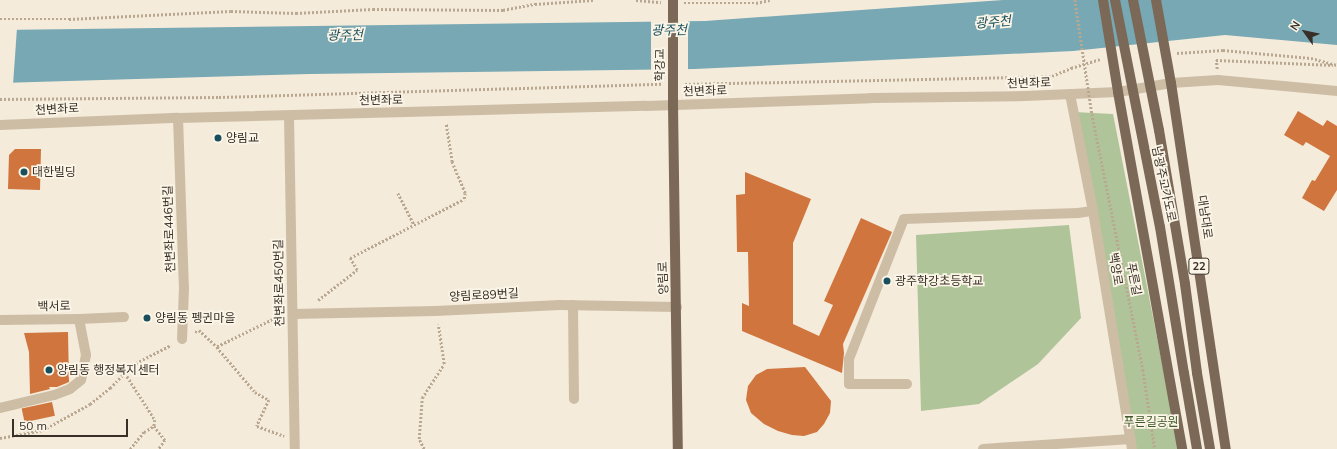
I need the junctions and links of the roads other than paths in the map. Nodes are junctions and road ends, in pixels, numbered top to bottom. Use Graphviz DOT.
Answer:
graph roads {
  1 [pos="1104,0"];
  2 [pos="1115,0"];
  3 [pos="1132,0"];
  4 [pos="1156,0"];
  5 [pos="673,2"];
  6 [pos="1171,83"];
  7 [pos="1337,91"];
  8 [pos="1118,92"];
  9 [pos="1070,94"];
  10 [pos="673,105"];
  11 [pos="289,116"];
  12 [pos="178,118"];
  13 [pos="0,125"];
  14 [pos="1093,211"];
  15 [pos="573,305"];
  16 [pos="677,307"];
  17 [pos="292,314"];
  18 [pos="124,317"];
  19 [pos="79,319"];
  20 [pos="0,320"];
  21 [pos="182,339"];
  22 [pos="907,384"];
  23 [pos="574,400"];
  24 [pos="0,408"];
  25 [pos="1131,444"];
  26 [pos="1050,447"];
  27 [pos="295,449"];
  28 [pos="678,449"];
  29 [pos="983,449"];
  30 [pos="1182,449"];
  31 [pos="1197,449"];
  32 [pos="1210,449"];
  33 [pos="1226,449"];
  1 -- 8 [label="main road, bridge"];
  2 -- 31 [label="main road, 남광주고가도로, bridge"];
  3 -- 32 [label="main road, 남광주고가도로, bridge"];
  4 -- 6 [label="main road, 22, bridge"];
  5 -- 10 [label="main road, 학강교, bridge"];
  6 -- 7 [label="street, 천변좌로"];
  6 -- 8 [label="street, 천변좌로"];
  6 -- 33 [label="main road, 대남대로 / 22"];
  8 -- 9 [label="street, 천변좌로"];
  8 -- 30 [label="main road"];
  9 -- 10 [label="street, 천변좌로"];
  9 -- 14 [label="street, 백양로"];
  10 -- 11 [label="street, 천변좌로"];
  10 -- 16 [label="main road, 양림로"];
  11 -- 12 [label="street, 천변좌로"];
  11 -- 17 [label="street, 천변좌로450번길"];
  12 -- 13 [label="street, 천변좌로"];
  12 -- 21 [label="street, 천변좌로446번길"];
  14 -- 22 [label="street"];
  14 -- 25 [label="street, 백양로"];
  15 -- 16 [label="street, 양림로89번길"];
  15 -- 17 [label="street, 양림로89번길"];
  15 -- 23 [label="street"];
  16 -- 28 [label="main road, 양림로"];
  17 -- 27 [label="street, 천변좌로450번길"];
  18 -- 19 [label="street"];
  19 -- 20 [label="street, 백서로"];
  19 -- 24 [label="street, 백서로"];
  25 -- 26 [label="street"];
  26 -- 29 [label="street"];
}
